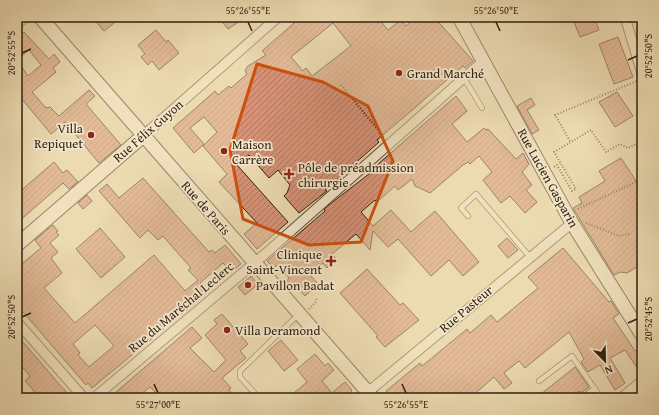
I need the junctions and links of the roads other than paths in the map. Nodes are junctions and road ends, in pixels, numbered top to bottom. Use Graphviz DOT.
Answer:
graph roads {
  1 [pos="26,17"];
  2 [pos="40,17"];
  3 [pos="278,17"];
  4 [pos="459,17"];
  5 [pos="625,17"];
  6 [pos="17,24"];
  7 [pos="483,62"];
  8 [pos="642,74"];
  9 [pos="464,78"];
  10 [pos="482,108"];
  11 [pos="143,136"];
  12 [pos="468,216"];
  13 [pos="579,219"];
  14 [pos="17,245"];
  15 [pos="530,257"];
  16 [pos="254,263"];
  17 [pos="303,311"];
  18 [pos="17,322"];
  19 [pos="642,335"];
  20 [pos="539,381"];
  21 [pos="642,381"];
  22 [pos="594,388"];
  23 [pos="368,396"];
  24 [pos="84,398"];
  25 [pos="94,398"];
  26 [pos="259,398"];
  27 [pos="582,398"];
  28 [pos="601,398"];
  29 [pos="621,398"];
  1 -- 6 [label="street"];
  2 -- 11 [label="street, Rue de Paris"];
  3 -- 11 [label="street, Rue Félix Guyon"];
  4 -- 7 [label="street, Rue Lucien Gasparin"];
  5 -- 8 [label="street"];
  7 -- 9 [label="street, Rue du Maréchal Leclerc"];
  7 -- 13 [label="street, Rue Lucien Gasparin"];
  9 -- 10 [label="lane"];
  9 -- 16 [label="street, Rue du Maréchal Leclerc"];
  11 -- 14 [label="street, Rue Félix Guyon"];
  11 -- 16 [label="street, Rue de Paris"];
  12 -- 15 [label="lane"];
  13 -- 15 [label="street, Rue Pasteur"];
  13 -- 19 [label="street, Rue Lucien Gasparin"];
  15 -- 23 [label="street, Rue Pasteur"];
  16 -- 17 [label="street, Rue de Paris"];
  16 -- 25 [label="street, Rue du Maréchal Leclerc"];
  17 -- 23 [label="street, Rue de Paris"];
  17 -- 26 [label="lane"];
  18 -- 24 [label="street"];
  20 -- 22 [label="lane"];
  21 -- 29 [label="street"];
  22 -- 27 [label="lane"];
  22 -- 28 [label="lane"];
}
